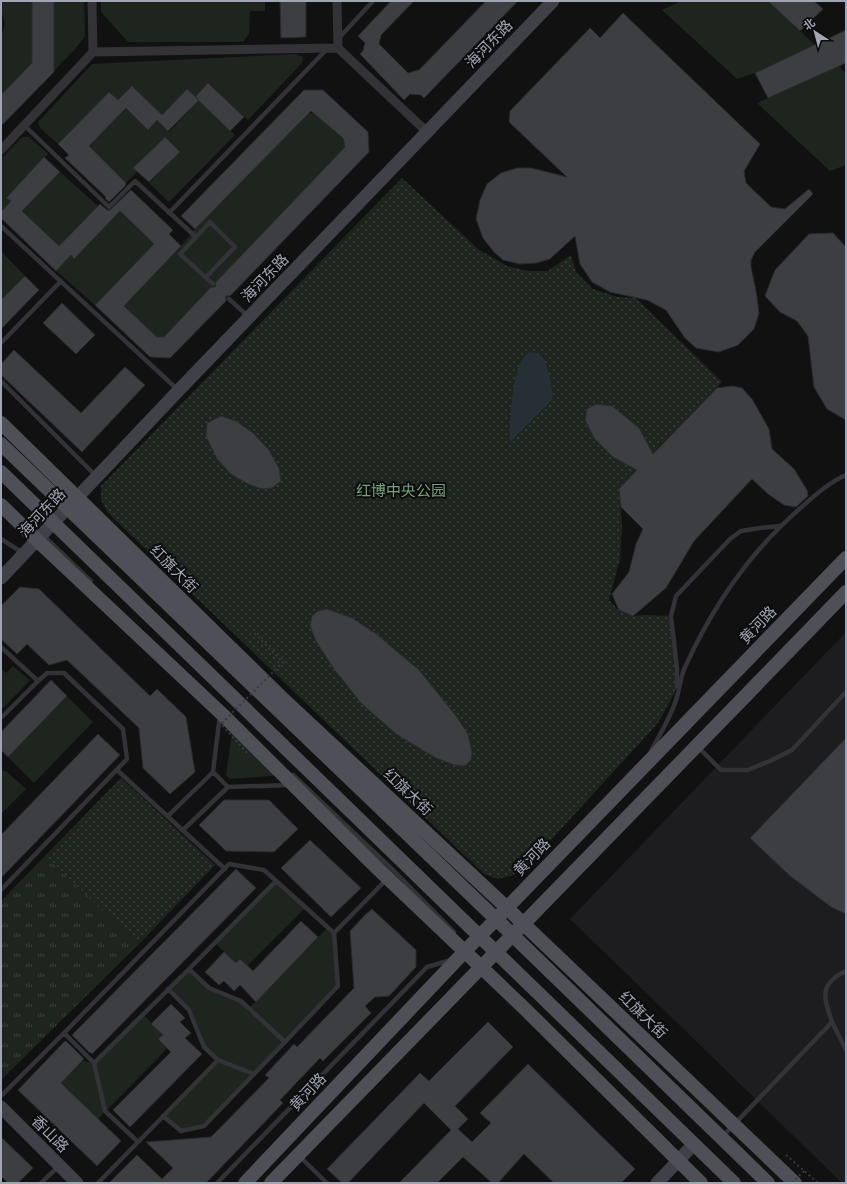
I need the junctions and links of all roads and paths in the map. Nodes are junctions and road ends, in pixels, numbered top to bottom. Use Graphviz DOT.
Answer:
graph roads {
  1 [pos="92,1"];
  2 [pos="337,1"];
  3 [pos="373,1"];
  4 [pos="553,1"];
  5 [pos="338,43"];
  6 [pos="328,48"];
  7 [pos="93,52"];
  8 [pos="24,125"];
  9 [pos="427,132"];
  10 [pos="1,150"];
  11 [pos="169,212"];
  12 [pos="1,226"];
  13 [pos="196,237"];
  14 [pos="206,277"];
  15 [pos="61,281"];
  16 [pos="213,284"];
  17 [pos="229,298"];
  18 [pos="249,317"];
  19 [pos="1,343"];
  20 [pos="1,381"];
  21 [pos="179,390"];
  22 [pos="1,423"];
  23 [pos="1,444"];
  24 [pos="1,472"];
  25 [pos="846,475"];
  26 [pos="97,477"];
  27 [pos="73,503"];
  28 [pos="1,505"];
  29 [pos="55,523"];
  30 [pos="780,526"];
  31 [pos="40,538"];
  32 [pos="1,539"];
  33 [pos="25,554"];
  34 [pos="846,558"];
  35 [pos="1,578"];
  36 [pos="94,585"];
  37 [pos="846,592"];
  38 [pos="253,632"];
  39 [pos="1,646"];
  40 [pos="38,681"];
  41 [pos="846,692"];
  42 [pos="677,694"];
  43 [pos="218,706"];
  44 [pos="1,716"];
  45 [pos="237,721"];
  46 [pos="697,746"];
  47 [pos="247,753"];
  48 [pos="287,769"];
  49 [pos="117,770"];
  50 [pos="640,770"];
  51 [pos="213,772"];
  52 [pos="299,785"];
  53 [pos="228,787"];
  54 [pos="168,816"];
  55 [pos="183,830"];
  56 [pos="225,868"];
  57 [pos="395,870"];
  58 [pos="276,881"];
  59 [pos="1,890"];
  60 [pos="506,908"];
  61 [pos="496,919"];
  62 [pos="523,924"];
  63 [pos="334,933"];
  64 [pos="513,935"];
  65 [pos="458,936"];
  66 [pos="480,936"];
  67 [pos="464,949"];
  68 [pos="496,952"];
  69 [pos="481,967"];
  70 [pos="189,969"];
  71 [pos="846,971"];
  72 [pos="168,989"];
  73 [pos="832,1022"];
  74 [pos="64,1033"];
  75 [pos="285,1042"];
  76 [pos="846,1050"];
  77 [pos="218,1060"];
  78 [pos="94,1063"];
  79 [pos="254,1074"];
  80 [pos="1,1096"];
  81 [pos="1,1107"];
  82 [pos="163,1116"];
  83 [pos="734,1125"];
  84 [pos="722,1138"];
  85 [pos="137,1141"];
  86 [pos="694,1144"];
  87 [pos="298,1155"];
  88 [pos="786,1155"];
  89 [pos="678,1161"];
  90 [pos="59,1166"];
  91 [pos="804,1171"];
  92 [pos="41,1183"];
  93 [pos="77,1183"];
  94 [pos="98,1183"];
  95 [pos="217,1183"];
  96 [pos="245,1183"];
  97 [pos="271,1183"];
  98 [pos="327,1183"];
  99 [pos="657,1183"];
  100 [pos="701,1183"];
  101 [pos="734,1183"];
  102 [pos="768,1183"];
  103 [pos="794,1183"];
  104 [pos="818,1183"];
  1 -- 7 [label="street"];
  2 -- 5 [label="street"];
  3 -- 5 [label="lane"];
  4 -- 9 [label="street, 海河东路"];
  5 -- 6 [label="street"];
  5 -- 9 [label="street"];
  6 -- 7 [label="street"];
  6 -- 11 [label="lane"];
  7 -- 8 [label="street"];
  8 -- 10 [label="street"];
  8 -- 11 [label="lane"];
  9 -- 18 [label="street, 海河东路"];
  11 -- 13 [label="lane"];
  12 -- 15 [label="lane"];
  13 -- 14 [label="lane"];
  13 -- 14 [label="lane"];
  14 -- 16 [label="lane"];
  15 -- 19 [label="lane"];
  15 -- 21 [label="lane"];
  17 -- 18 [label="lane"];
  18 -- 21 [label="street, 海河东路"];
  20 -- 26 [label="lane"];
  21 -- 26 [label="street, 海河东路"];
  22 -- 27 [label="main road, 红旗大街"];
  23 -- 27 [label="main road, 红旗大街"];
  24 -- 29 [label="main road"];
  25 -- 30 [label="lane"];
  26 -- 27 [label="street, 海河东路"];
  27 -- 29 [label="street, 海河东路"];
  27 -- 60 [label="main road, 红旗大街"];
  27 -- 61 [label="main road, 红旗大街"];
  28 -- 31 [label="main road"];
  29 -- 31 [label="street, 海河东路"];
  29 -- 57 [label="main road"];
  30 -- 42 [label="lane"];
  30 -- 42 [label="lane"];
  31 -- 33 [label="street, 海河东路"];
  31 -- 36 [label="lane"];
  31 -- 43 [label="main road"];
  32 -- 33 [label="lane"];
  33 -- 35 [label="street, 海河东路"];
  34 -- 50 [label="main road, 黄河路"];
  37 -- 46 [label="main road"];
  38 -- 47 [label="path, bridge"];
  39 -- 40 [label="lane"];
  40 -- 44 [label="lane"];
  40 -- 49 [label="lane"];
  41 -- 46 [label="lane"];
  42 -- 50 [label="lane"];
  43 -- 45 [label="lane"];
  43 -- 51 [label="lane"];
  43 -- 52 [label="main road"];
  46 -- 62 [label="main road"];
  48 -- 52 [label="lane"];
  49 -- 54 [label="lane"];
  49 -- 59 [label="lane"];
  50 -- 60 [label="main road, 黄河路"];
  51 -- 53 [label="lane"];
  51 -- 54 [label="lane"];
  52 -- 53 [label="lane"];
  52 -- 57 [label="main road"];
  53 -- 55 [label="lane"];
  54 -- 55 [label="lane"];
  55 -- 56 [label="lane"];
  56 -- 58 [label="lane"];
  56 -- 74 [label="lane"];
  57 -- 63 [label="lane"];
  57 -- 65 [label="lane"];
  57 -- 66 [label="main road"];
  57 -- 67 [label="main road"];
  58 -- 63 [label="lane"];
  58 -- 70 [label="lane"];
  60 -- 61 [label="main road, 黄河路"];
  60 -- 62 [label="main road, 红旗大街"];
  61 -- 64 [label="main road, 红旗大街"];
  61 -- 66 [label="main road, 黄河路"];
  62 -- 64 [label="main road"];
  62 -- 83 [label="main road, 红旗大街"];
  63 -- 75 [label="lane"];
  64 -- 68 [label="main road"];
  64 -- 84 [label="main road, 红旗大街"];
  66 -- 67 [label="main road, 黄河路"];
  66 -- 68 [label="main road"];
  67 -- 69 [label="main road"];
  67 -- 95 [label="lane"];
  67 -- 96 [label="main road, 黄河路"];
  68 -- 69 [label="main road"];
  68 -- 86 [label="main road"];
  69 -- 87 [label="main road"];
  69 -- 89 [label="main road"];
  70 -- 72 [label="lane"];
  70 -- 75 [label="lane"];
  71 -- 73 [label="lane"];
  72 -- 77 [label="lane"];
  72 -- 78 [label="lane"];
  73 -- 76 [label="lane"];
  73 -- 83 [label="lane"];
  74 -- 78 [label="lane"];
  74 -- 80 [label="lane"];
  75 -- 79 [label="lane"];
  77 -- 79 [label="lane"];
  77 -- 82 [label="lane"];
  78 -- 85 [label="lane"];
  79 -- 82 [label="lane"];
  81 -- 90 [label="street, 香山路"];
  82 -- 85 [label="lane"];
  83 -- 84 [label="lane"];
  83 -- 103 [label="main road, 红旗大街"];
  84 -- 102 [label="main road, 红旗大街"];
  85 -- 94 [label="lane"];
  86 -- 89 [label="street"];
  86 -- 101 [label="main road"];
  87 -- 97 [label="main road"];
  87 -- 98 [label="lane"];
  88 -- 91 [label="path"];
  89 -- 99 [label="street"];
  89 -- 100 [label="main road"];
  90 -- 92 [label="lane"];
  90 -- 93 [label="street, 香山路"];
  91 -- 103 [label="path, bridge"];
  91 -- 104 [label="path"];
}
